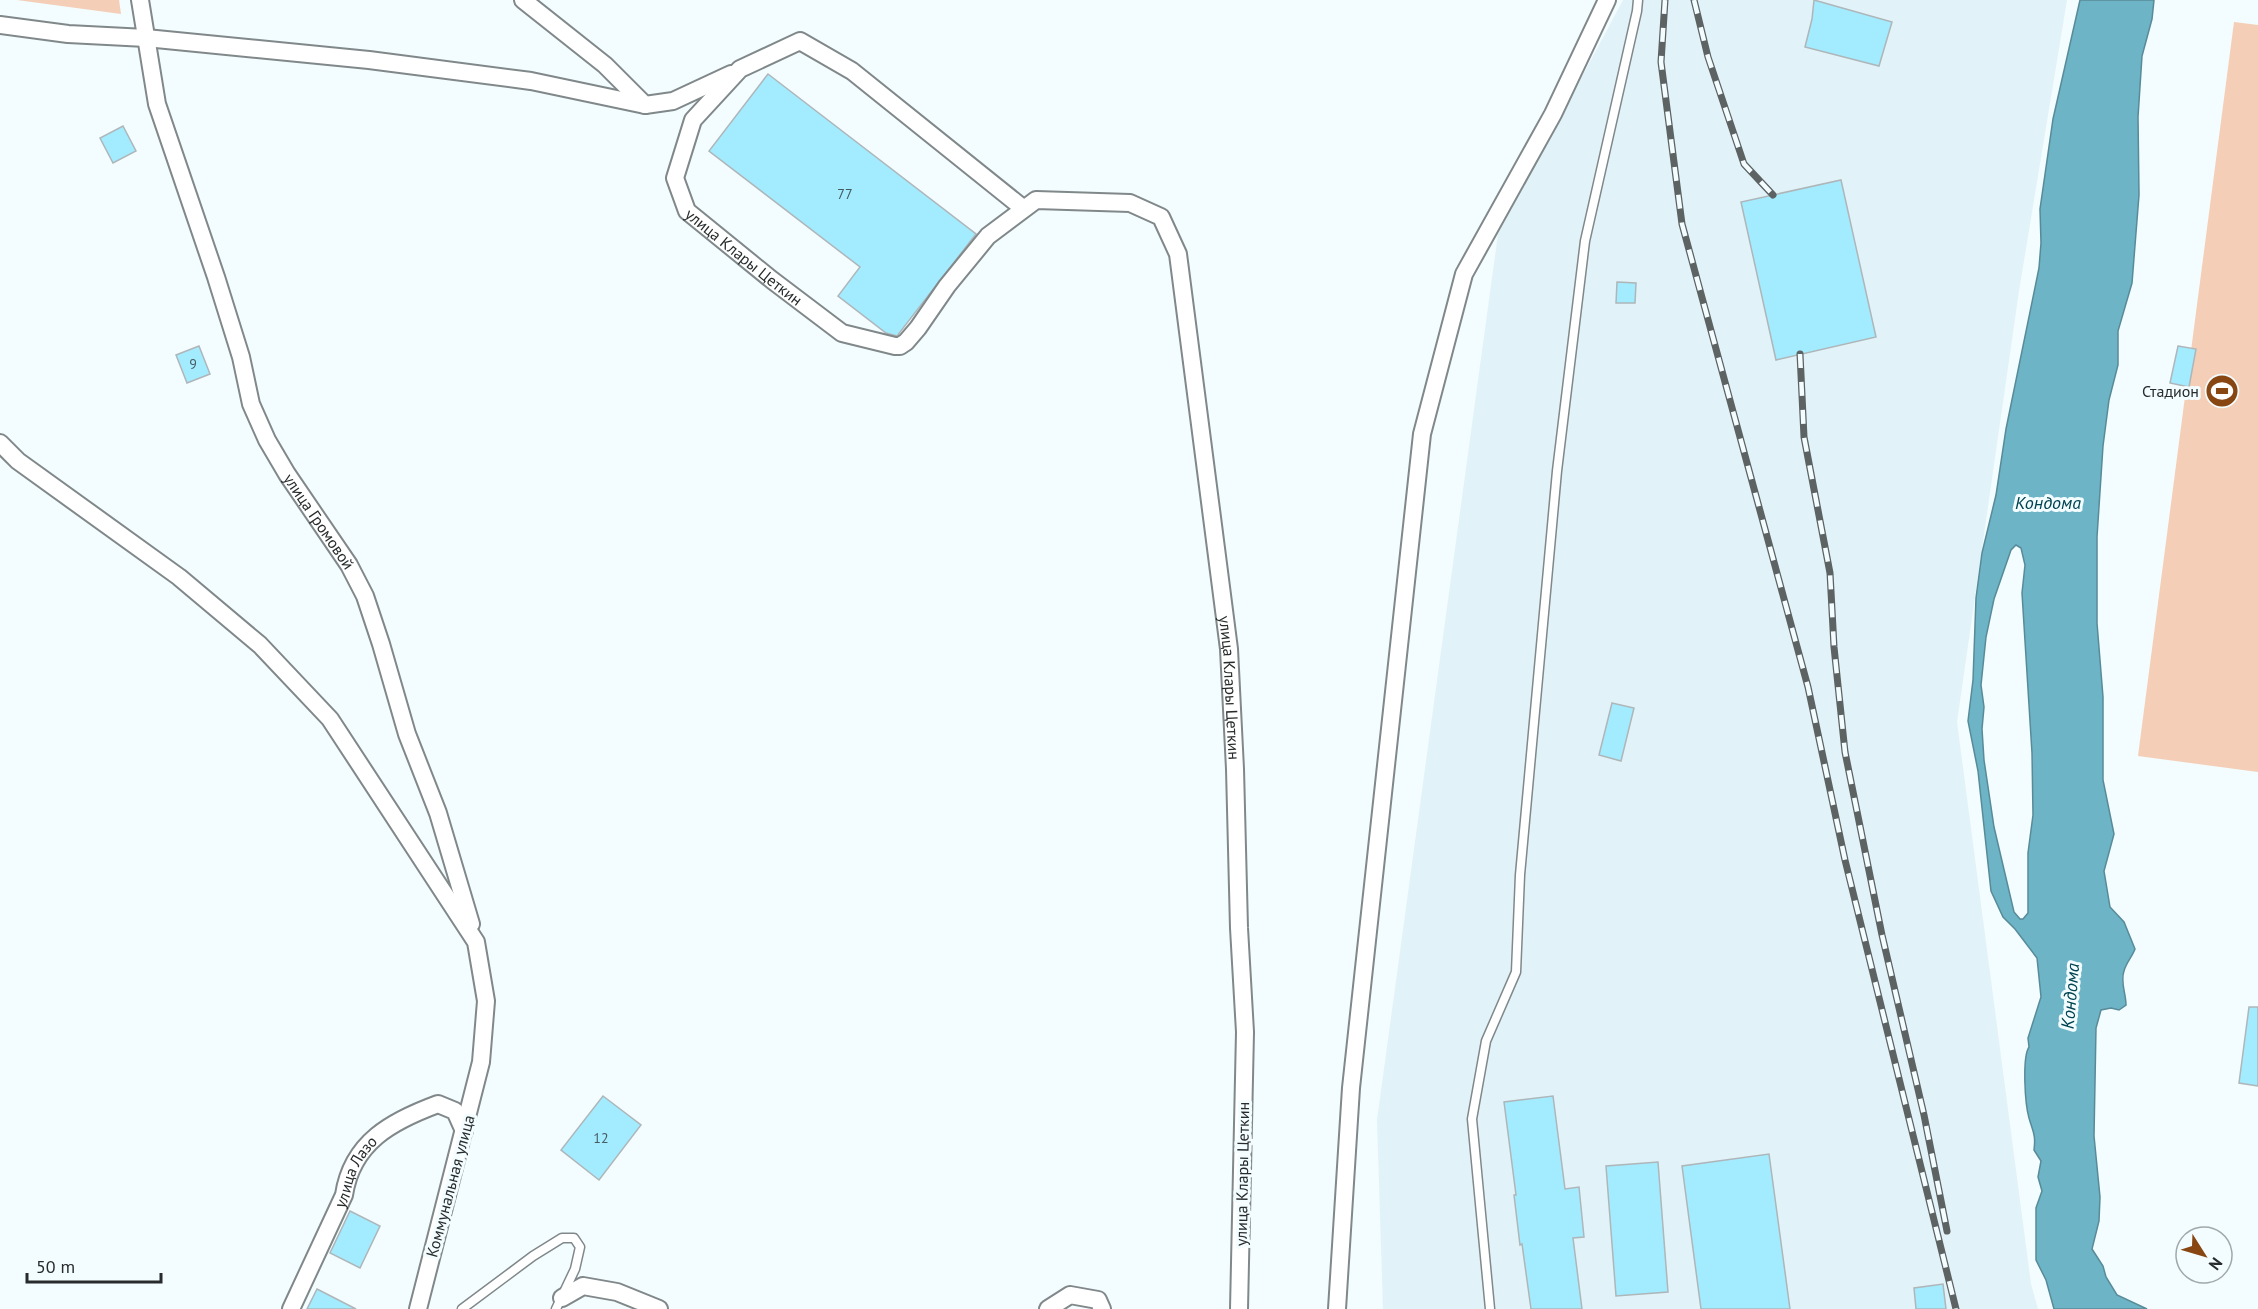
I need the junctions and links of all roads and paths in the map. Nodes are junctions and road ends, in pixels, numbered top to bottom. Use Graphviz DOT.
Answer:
graph roads {
  1 [pos="140,0"];
  2 [pos="523,0"];
  3 [pos="1607,0"];
  4 [pos="1638,0"];
  5 [pos="0,25"];
  6 [pos="146,38"];
  7 [pos="740,69"];
  8 [pos="645,105"];
  9 [pos="1024,209"];
  10 [pos="0,443"];
  11 [pos="476,942"];
  12 [pos="481,1062"];
  13 [pos="464,1131"];
  14 [pos="559,1303"];
  15 [pos="291,1309"];
  16 [pos="418,1309"];
  17 [pos="462,1309"];
  18 [pos="659,1309"];
  19 [pos="1048,1309"];
  20 [pos="1102,1309"];
  21 [pos="1239,1309"];
  22 [pos="1337,1309"];
  23 [pos="1490,1309"];
  1 -- 6 [label="street, улица Громовой"];
  2 -- 8 [label="street"];
  3 -- 22 [label="street"];
  4 -- 23 [label="lane"];
  5 -- 6 [label="street"];
  6 -- 8 [label="street"];
  6 -- 11 [label="street, улица Громовой"];
  7 -- 8 [label="street"];
  7 -- 9 [label="street, улица Клары Цеткин"];
  7 -- 9 [label="street, улица Клары Цеткин"];
  9 -- 21 [label="street, улица Клары Цеткин"];
  10 -- 11 [label="street"];
  11 -- 12 [label="street, улица Громовой"];
  12 -- 13 [label="street, Коммунальная улица"];
  13 -- 15 [label="street, улица Лазо"];
  13 -- 16 [label="street, Коммунальная улица"];
  14 -- 17 [label="lane"];
  14 -- 18 [label="street"];
  19 -- 20 [label="street"];
}
